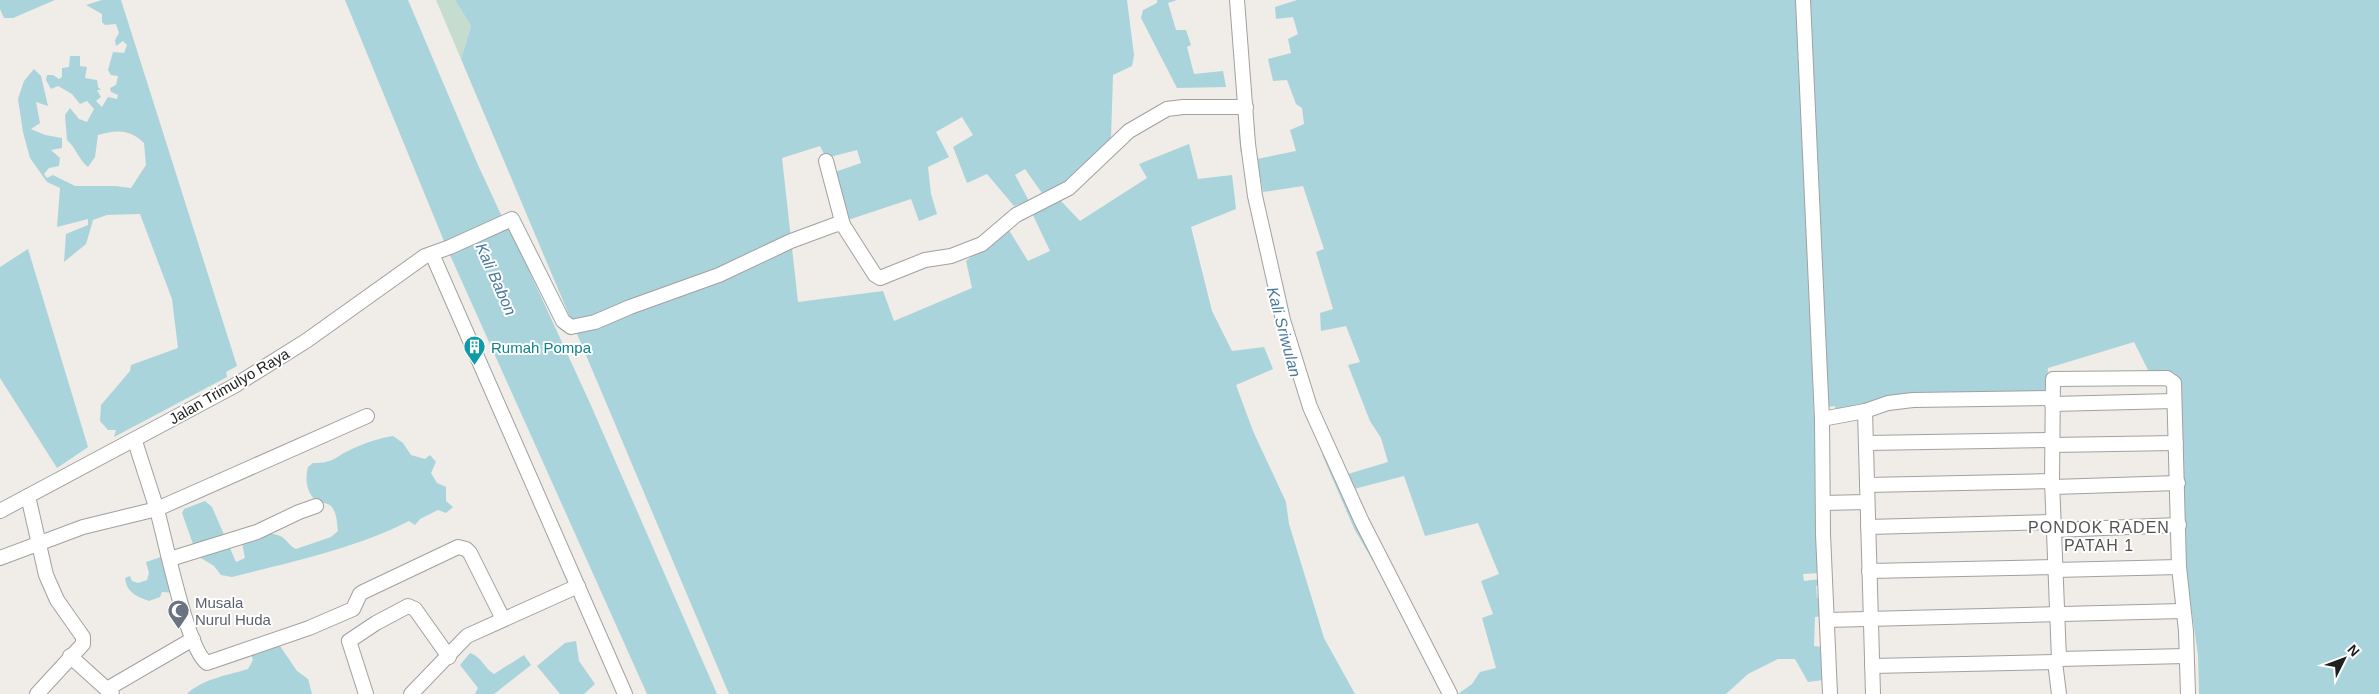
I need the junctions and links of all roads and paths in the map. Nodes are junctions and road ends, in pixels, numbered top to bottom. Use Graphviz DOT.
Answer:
graph roads {
  1 [pos="1237,0"];
  2 [pos="1803,0"];
  3 [pos="1246,107"];
  4 [pos="826,161"];
  5 [pos="843,225"];
  6 [pos="432,254"];
  7 [pos="2052,401"];
  8 [pos="2174,401"];
  9 [pos="1864,411"];
  10 [pos="367,416"];
  11 [pos="1822,419"];
  12 [pos="135,441"];
  13 [pos="2052,442"];
  14 [pos="2176,443"];
  15 [pos="1866,444"];
  16 [pos="2178,483"];
  17 [pos="2052,484"];
  18 [pos="1867,485"];
  19 [pos="28,496"];
  20 [pos="1867,502"];
  21 [pos="1824,503"];
  22 [pos="316,506"];
  23 [pos="156,509"];
  24 [pos="0,511"];
  25 [pos="2178,525"];
  26 [pos="2054,526"];
  27 [pos="1868,527"];
  28 [pos="39,543"];
  29 [pos="0,558"];
  30 [pos="170,559"];
  31 [pos="2179,567"];
  32 [pos="2055,569"];
  33 [pos="1869,571"];
  34 [pos="578,586"];
  35 [pos="2182,611"];
  36 [pos="2057,615"];
  37 [pos="1871,618"];
  38 [pos="503,619"];
  39 [pos="1827,620"];
  40 [pos="193,639"];
  41 [pos="70,656"];
  42 [pos="2186,656"];
  43 [pos="448,657"];
  44 [pos="2057,660"];
  45 [pos="1872,666"];
  46 [pos="109,692"];
  47 [pos="37,694"];
  48 [pos="366,694"];
  49 [pos="411,694"];
  50 [pos="625,694"];
  51 [pos="1450,694"];
  52 [pos="1830,694"];
  53 [pos="1873,694"];
  54 [pos="2059,694"];
  55 [pos="2188,694"];
  1 -- 3 [label="street"];
  2 -- 11 [label="street"];
  3 -- 5 [label="street"];
  3 -- 51 [label="street"];
  4 -- 5 [label="street"];
  5 -- 6 [label="street, Jalan Trimulyo Raya"];
  6 -- 12 [label="street, Jalan Trimulyo Raya"];
  6 -- 34 [label="street"];
  7 -- 8 [label="street"];
  7 -- 8 [label="street"];
  7 -- 9 [label="street"];
  7 -- 13 [label="street"];
  8 -- 14 [label="street"];
  9 -- 11 [label="street"];
  9 -- 15 [label="street"];
  10 -- 23 [label="street"];
  11 -- 21 [label="street"];
  12 -- 19 [label="street, Jalan Trimulyo Raya"];
  12 -- 23 [label="street"];
  13 -- 14 [label="street"];
  13 -- 15 [label="street"];
  13 -- 17 [label="street"];
  14 -- 16 [label="street"];
  15 -- 18 [label="street"];
  16 -- 17 [label="street"];
  16 -- 25 [label="street"];
  17 -- 18 [label="street"];
  17 -- 26 [label="street"];
  18 -- 20 [label="street"];
  19 -- 24 [label="street, Jalan Trimulyo Raya"];
  19 -- 28 [label="street"];
  20 -- 21 [label="street"];
  20 -- 27 [label="street"];
  21 -- 39 [label="street"];
  22 -- 30 [label="street"];
  23 -- 28 [label="street"];
  23 -- 30 [label="street"];
  25 -- 26 [label="street"];
  25 -- 31 [label="street"];
  26 -- 27 [label="street"];
  26 -- 32 [label="street"];
  27 -- 33 [label="street"];
  28 -- 29 [label="street"];
  28 -- 41 [label="street"];
  30 -- 40 [label="street"];
  31 -- 32 [label="street"];
  31 -- 35 [label="street"];
  32 -- 33 [label="street"];
  32 -- 36 [label="street"];
  33 -- 37 [label="street"];
  34 -- 38 [label="street"];
  34 -- 50 [label="street"];
  35 -- 36 [label="street"];
  35 -- 42 [label="street"];
  36 -- 37 [label="street"];
  36 -- 44 [label="street"];
  37 -- 39 [label="street"];
  37 -- 45 [label="street"];
  38 -- 40 [label="street"];
  38 -- 43 [label="street"];
  39 -- 52 [label="street"];
  40 -- 46 [label="street"];
  41 -- 46 [label="street"];
  41 -- 47 [label="street"];
  42 -- 44 [label="street"];
  42 -- 55 [label="street"];
  43 -- 48 [label="street"];
  43 -- 49 [label="street"];
  44 -- 45 [label="street"];
  44 -- 54 [label="street"];
  45 -- 53 [label="street"];
}
